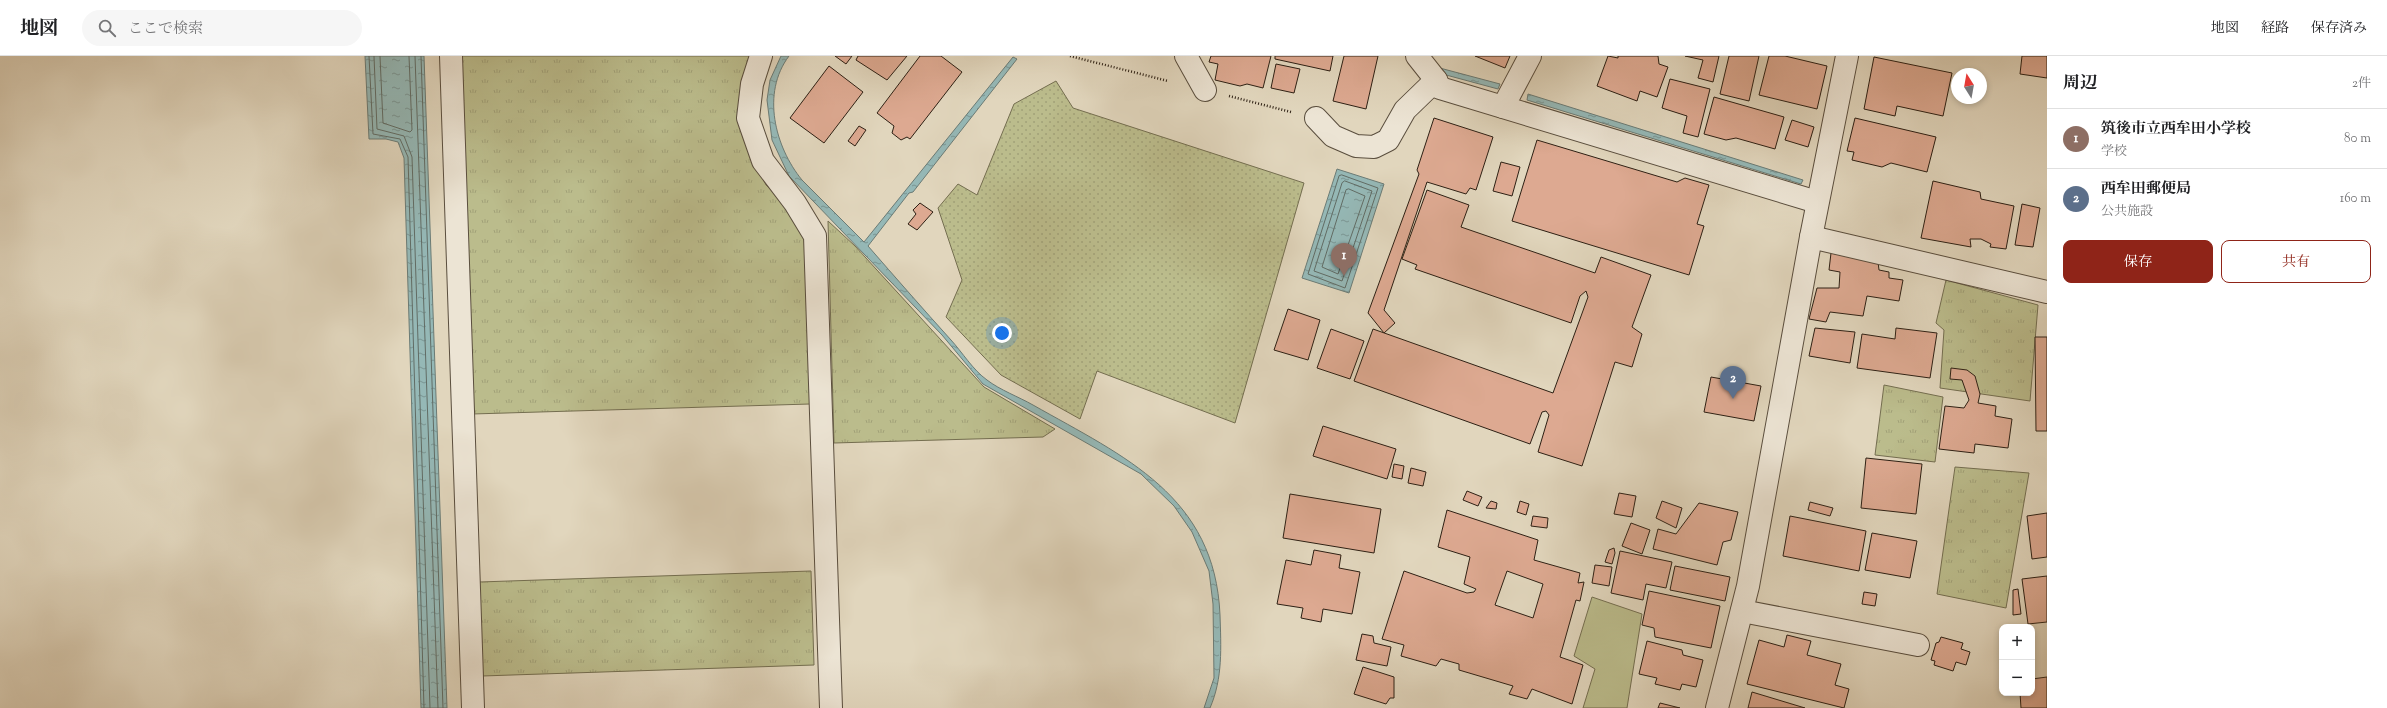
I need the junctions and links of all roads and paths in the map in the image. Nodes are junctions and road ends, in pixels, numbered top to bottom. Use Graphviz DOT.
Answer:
graph roads {
  1 [pos="451,56"];
  2 [pos="761,56"];
  3 [pos="1186,56"];
  4 [pos="1417,56"];
  5 [pos="1530,56"];
  6 [pos="1846,56"];
  7 [pos="1436,80"];
  8 [pos="1205,90"];
  9 [pos="1503,107"];
  10 [pos="1316,118"];
  11 [pos="1818,202"];
  12 [pos="1811,237"];
  13 [pos="2047,292"];
  14 [pos="1742,611"];
  15 [pos="1918,645"];
  16 [pos="473,708"];
  17 [pos="831,708"];
  18 [pos="1717,708"];
  1 -- 16 [label="street"];
  2 -- 17 [label="street"];
  3 -- 8 [label="street"];
  4 -- 7 [label="street"];
  5 -- 9 [label="street"];
  6 -- 11 [label="street"];
  7 -- 9 [label="street"];
  7 -- 10 [label="street"];
  9 -- 11 [label="street"];
  11 -- 12 [label="street"];
  12 -- 13 [label="street"];
  12 -- 14 [label="street"];
  14 -- 15 [label="street"];
  14 -- 18 [label="street"];
}
